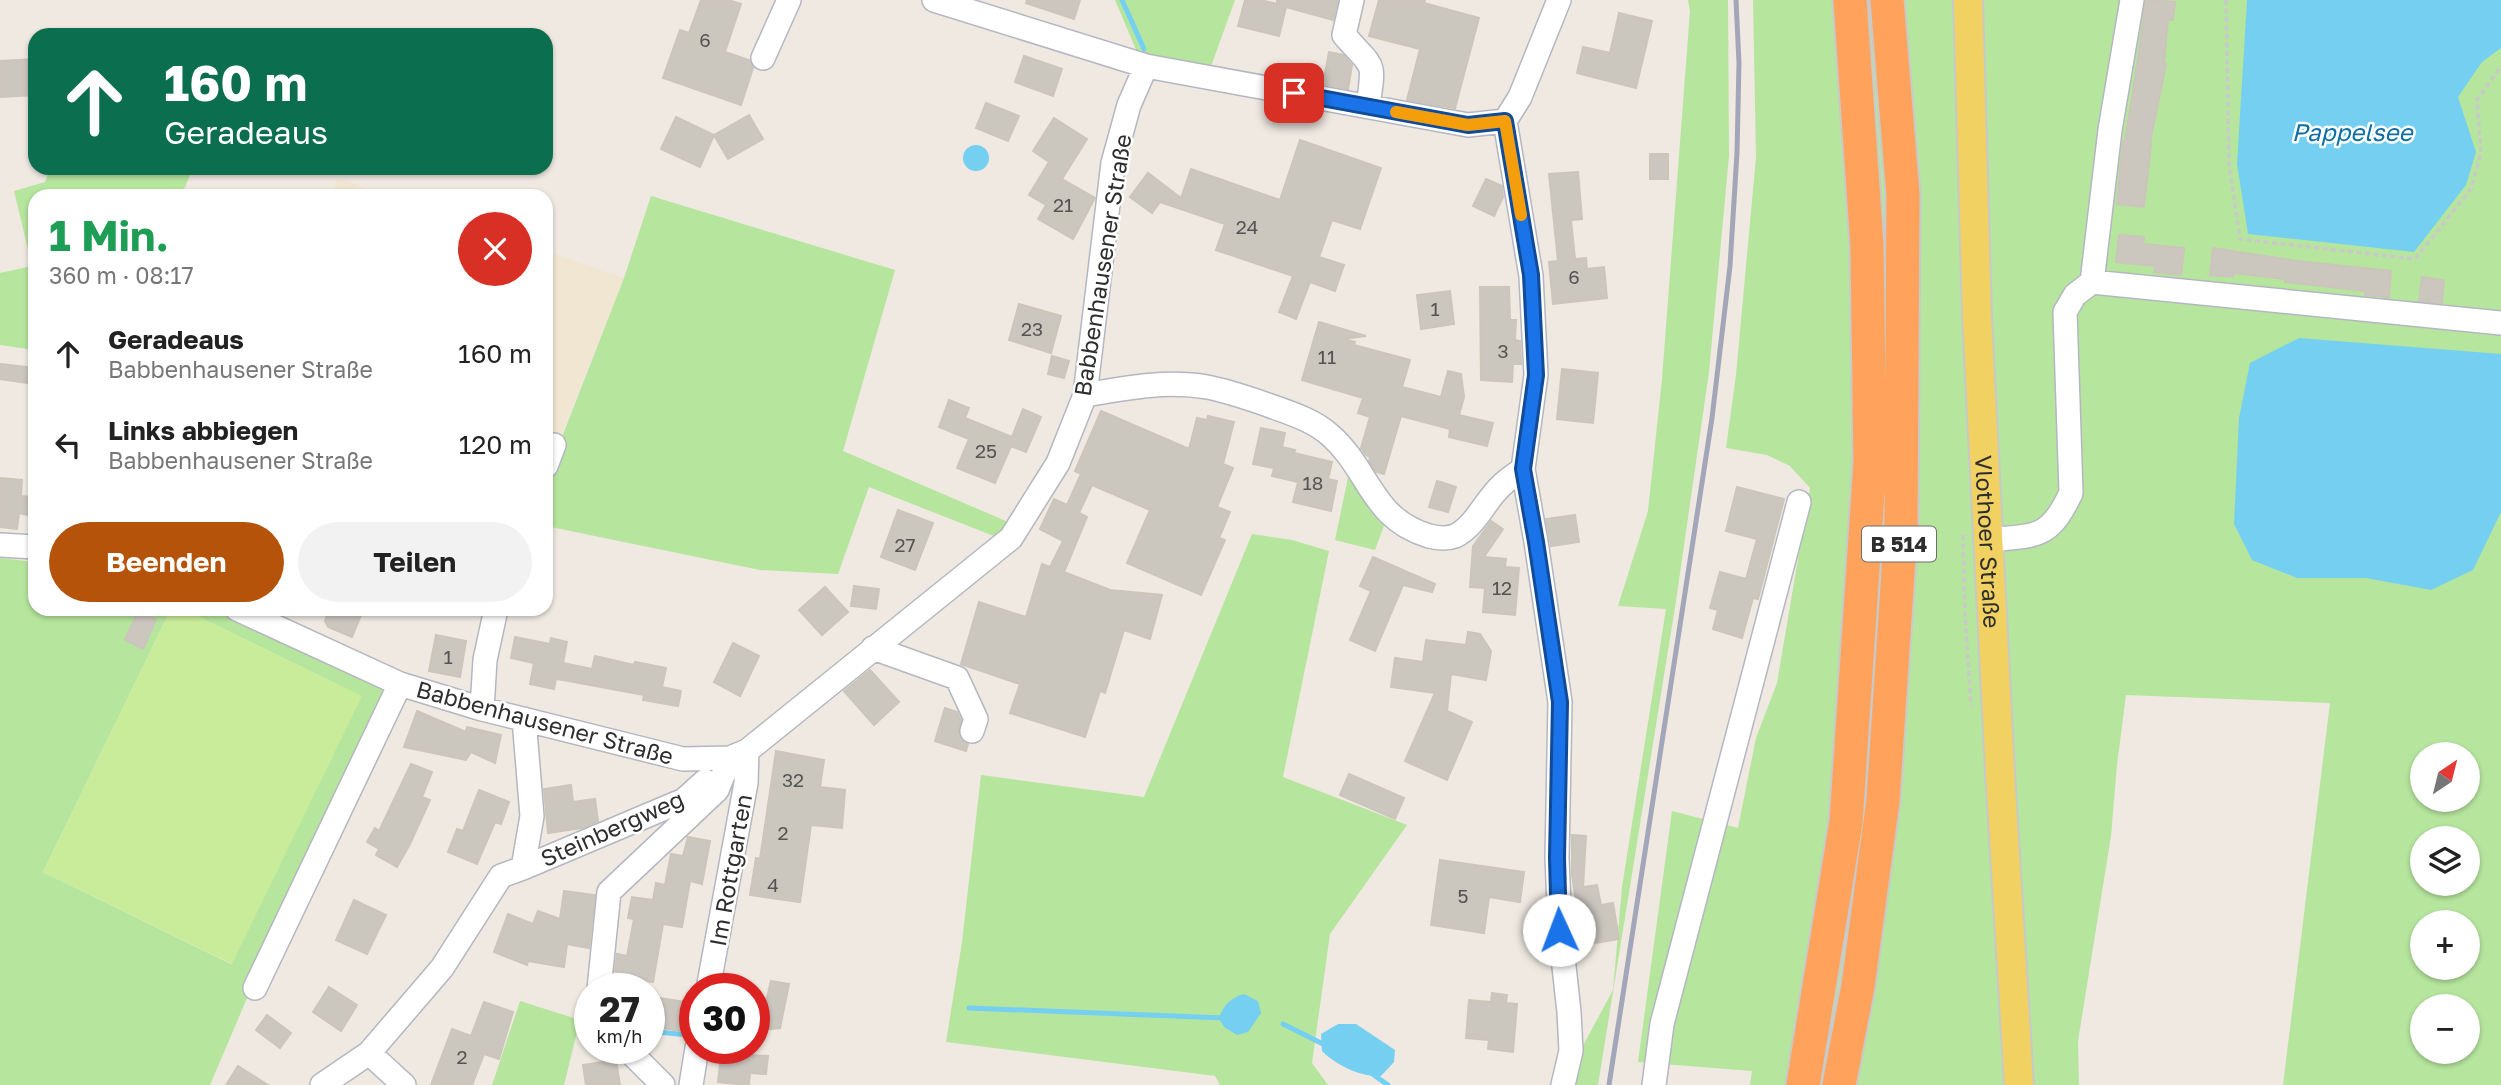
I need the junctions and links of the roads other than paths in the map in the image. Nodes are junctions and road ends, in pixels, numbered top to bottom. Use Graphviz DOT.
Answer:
graph roads {
  1 [pos="789,0"];
  2 [pos="934,0"];
  3 [pos="1352,0"];
  4 [pos="1559,0"];
  5 [pos="1850,0"];
  6 [pos="1887,0"];
  7 [pos="1968,0"];
  8 [pos="2132,0"];
  9 [pos="763,58"];
  10 [pos="1146,66"];
  11 [pos="1368,106"];
  12 [pos="1505,121"];
  13 [pos="2092,282"];
  14 [pos="2501,323"];
  15 [pos="1085,395"];
  16 [pos="1523,469"];
  17 [pos="1799,502"];
  18 [pos="1989,540"];
  19 [pos="0,545"];
  20 [pos="28,547"];
  21 [pos="256,616"];
  22 [pos="494,616"];
  23 [pos="873,648"];
  24 [pos="400,684"];
  25 [pos="482,709"];
  26 [pos="524,719"];
  27 [pos="972,731"];
  28 [pos="738,754"];
  29 [pos="523,868"];
  30 [pos="601,973"];
  31 [pos="711,973"];
  32 [pos="255,988"];
  33 [pos="369,1053"];
  34 [pos="642,1064"];
  35 [pos="694,1064"];
  36 [pos="321,1085"];
  37 [pos="404,1085"];
  38 [pos="663,1085"];
  39 [pos="691,1085"];
  40 [pos="1563,1085"];
  41 [pos="1654,1085"];
  42 [pos="1803,1085"];
  43 [pos="1839,1085"];
  44 [pos="2019,1085"];
  1 -- 9 [label="street"];
  2 -- 10 [label="street"];
  3 -- 11 [label="street"];
  4 -- 12 [label="street"];
  5 -- 42 [label="highway, B 514"];
  6 -- 43 [label="highway, B 514"];
  7 -- 18 [label="main road, Vlothoer Straße"];
  8 -- 13 [label="street"];
  10 -- 11 [label="street"];
  10 -- 15 [label="street, Babbenhausener Straße"];
  11 -- 12 [label="street"];
  12 -- 16 [label="street"];
  13 -- 14 [label="street"];
  13 -- 18 [label="street"];
  15 -- 16 [label="street"];
  15 -- 23 [label="street, Babbenhausener Straße"];
  16 -- 40 [label="street"];
  17 -- 41 [label="street"];
  18 -- 44 [label="main road, Vlothoer Straße"];
  19 -- 20 [label="street"];
  21 -- 24 [label="street, Babbenhausener Straße"];
  22 -- 25 [label="street"];
  23 -- 27 [label="street"];
  23 -- 28 [label="street, Babbenhausener Straße"];
  24 -- 25 [label="street, Babbenhausener Straße"];
  24 -- 32 [label="street, Babbenhausener Straße"];
  25 -- 26 [label="street, Babbenhausener Straße"];
  26 -- 28 [label="street, Babbenhausener Straße"];
  26 -- 29 [label="street, Steinbergweg"];
  28 -- 29 [label="street, Steinbergweg"];
  28 -- 30 [label="street"];
  28 -- 31 [label="street, Im Rottgarten"];
  29 -- 33 [label="street, Steinbergweg"];
  33 -- 36 [label="street, Steinbergweg"];
  33 -- 37 [label="street"];
  34 -- 38 [label="street"];
  35 -- 39 [label="street"];
}
